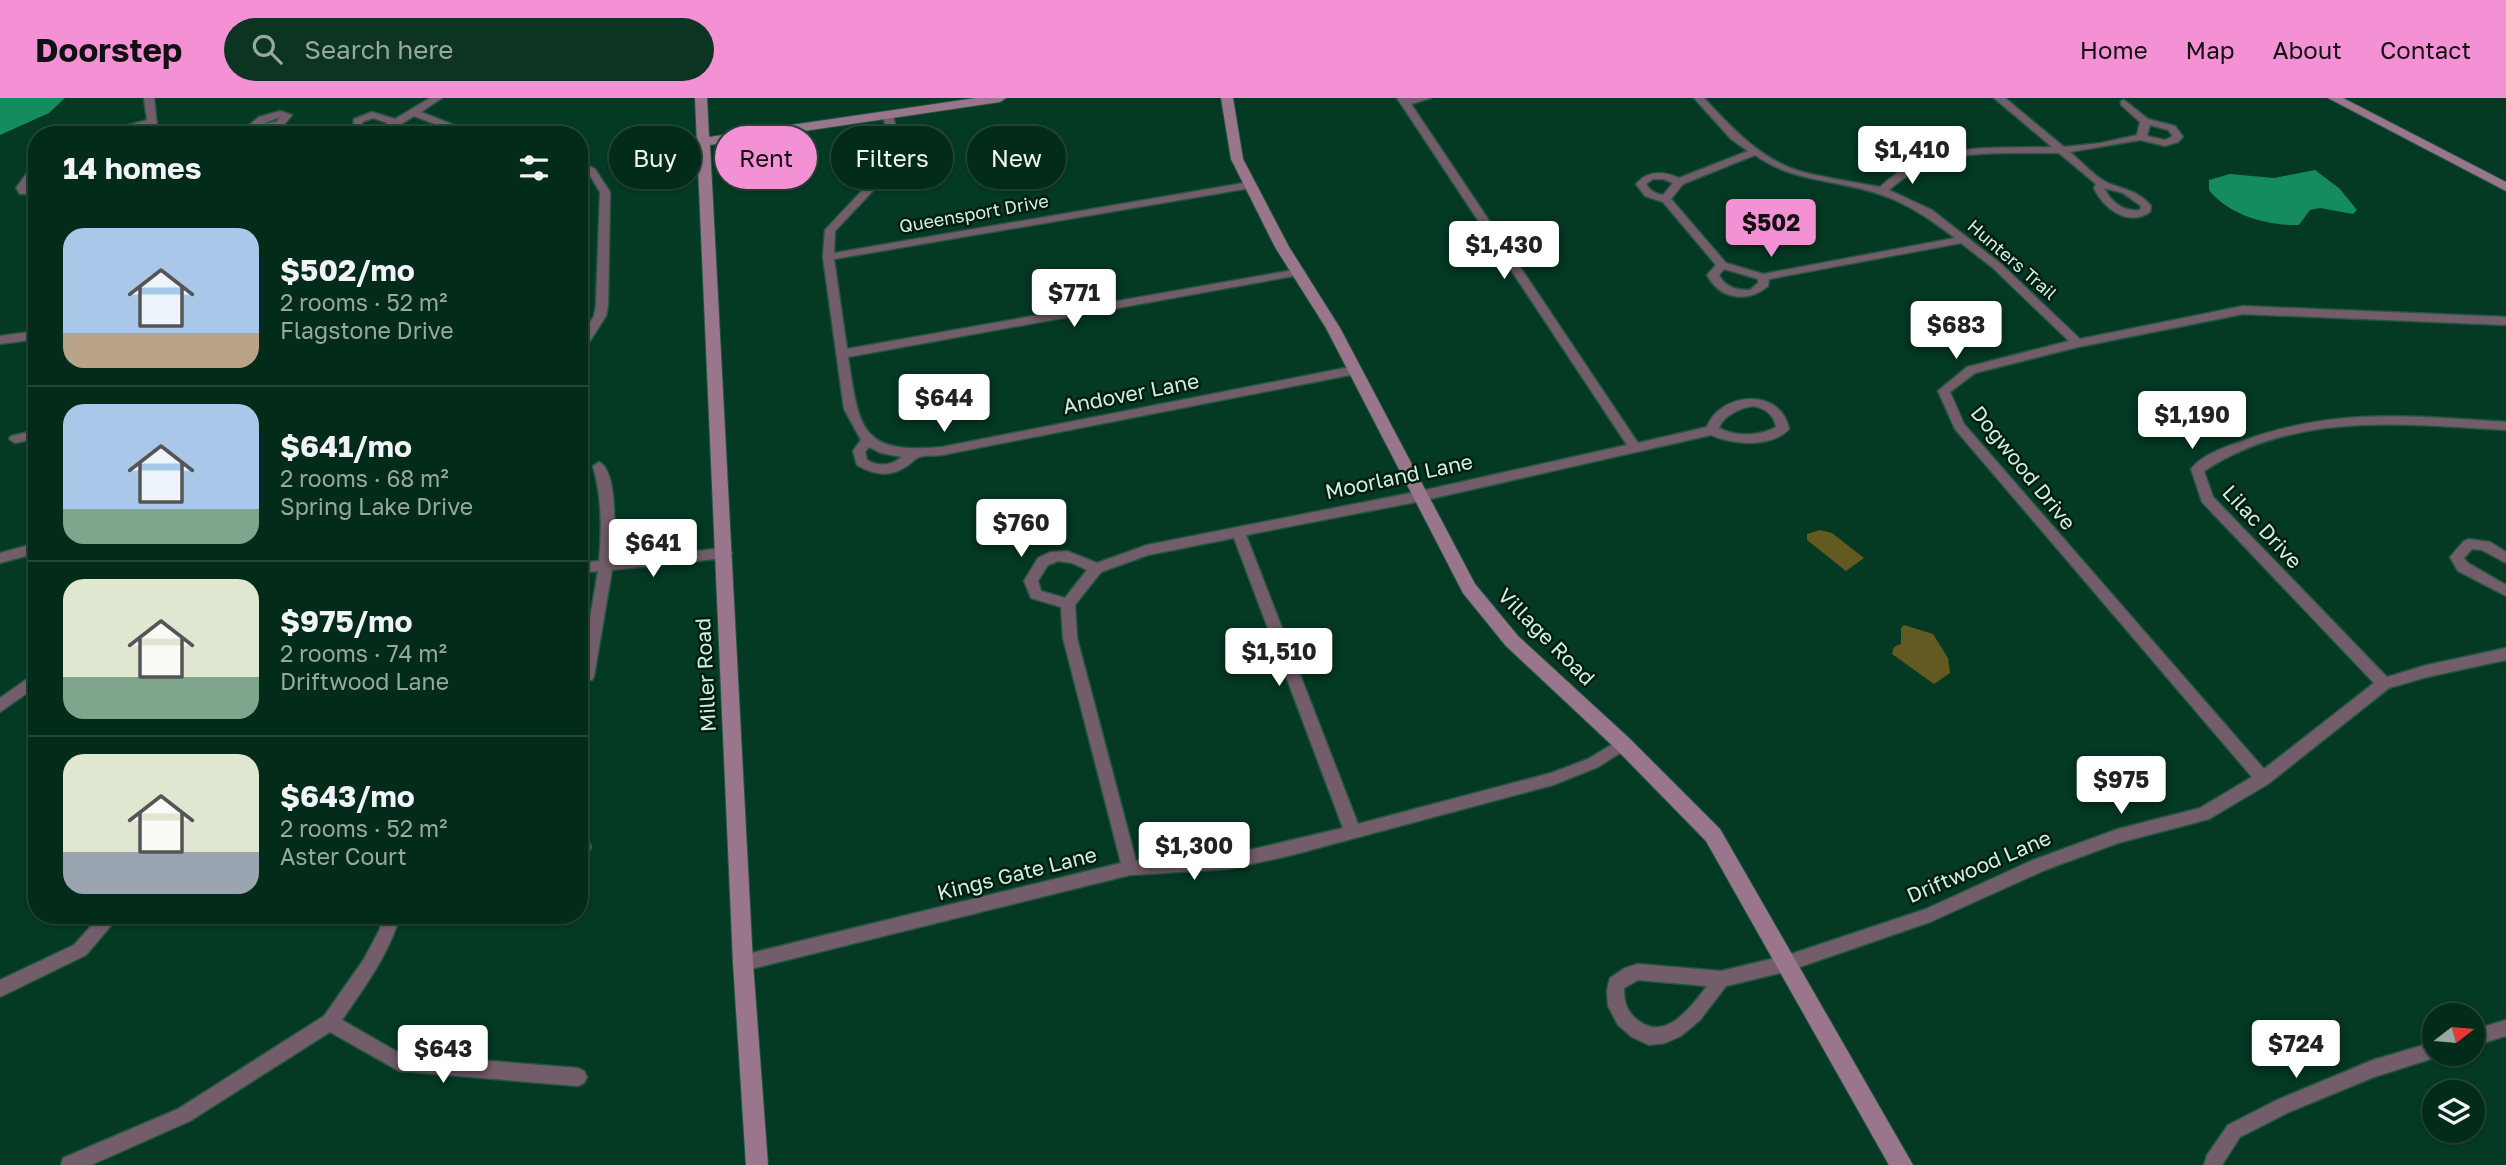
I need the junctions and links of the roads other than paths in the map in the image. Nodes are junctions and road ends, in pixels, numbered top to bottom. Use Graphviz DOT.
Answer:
graph roads {
  1 [pos="149,98"];
  2 [pos="437,98"];
  3 [pos="701,98"];
  4 [pos="1000,98"];
  5 [pos="1227,98"];
  6 [pos="1426,98"];
  7 [pos="1699,98"];
  8 [pos="1999,98"];
  9 [pos="2334,98"];
  10 [pos="1403,100"];
  11 [pos="2124,103"];
  12 [pos="412,112"];
  13 [pos="888,115"];
  14 [pos="2145,121"];
  15 [pos="151,122"];
  16 [pos="396,122"];
  17 [pos="135,126"];
  18 [pos="152,126"];
  19 [pos="358,126"];
  20 [pos="390,126"];
  21 [pos="450,126"];
  22 [pos="2141,137"];
  23 [pos="703,142"];
  24 [pos="2062,150"];
  25 [pos="1754,152"];
  26 [pos="588,167"];
  27 [pos="28,179"];
  28 [pos="1679,182"];
  29 [pos="2102,184"];
  30 [pos="1250,185"];
  31 [pos="2506,187"];
  32 [pos="1882,191"];
  33 [pos="28,192"];
  34 [pos="1666,199"];
  35 [pos="1962,240"];
  36 [pos="828,257"];
  37 [pos="1722,265"];
  38 [pos="1299,272"];
  39 [pos="1763,277"];
  40 [pos="2506,321"];
  41 [pos="588,335"];
  42 [pos="28,336"];
  43 [pos="0,340"];
  44 [pos="2078,343"];
  45 [pos="843,354"];
  46 [pos="1355,370"];
  47 [pos="2506,426"];
  48 [pos="1712,430"];
  49 [pos="28,436"];
  50 [pos="15,439"];
  51 [pos="868,440"];
  52 [pos="1633,445"];
  53 [pos="913,454"];
  54 [pos="599,466"];
  55 [pos="1421,496"];
  56 [pos="1238,531"];
  57 [pos="28,550"];
  58 [pos="725,553"];
  59 [pos="0,558"];
  60 [pos="2506,558"];
  61 [pos="605,567"];
  62 [pos="588,568"];
  63 [pos="1096,568"];
  64 [pos="2506,591"];
  65 [pos="1068,604"];
  66 [pos="2506,654"];
  67 [pos="588,671"];
  68 [pos="2384,684"];
  69 [pos="28,685"];
  70 [pos="0,706"];
  71 [pos="1623,744"];
  72 [pos="2263,779"];
  73 [pos="1353,832"];
  74 [pos="1130,868"];
  75 [pos="105,924"];
  76 [pos="390,924"];
  77 [pos="743,963"];
  78 [pos="1788,964"];
  79 [pos="1721,979"];
  80 [pos="0,989"];
  81 [pos="330,1022"];
  82 [pos="2506,1028"];
  83 [pos="2485,1034"];
  84 [pos="2422,1054"];
  85 [pos="578,1077"];
  86 [pos="70,1165"];
  87 [pos="757,1165"];
  88 [pos="1902,1165"];
  89 [pos="2213,1165"];
  1 -- 15 [label="street"];
  2 -- 12 [label="street"];
  3 -- 23 [label="street, Miller Road"];
  4 -- 13 [label="street"];
  5 -- 30 [label="street, Village Road"];
  6 -- 10 [label="street"];
  7 -- 25 [label="street, Hunters Trail"];
  8 -- 24 [label="street"];
  9 -- 31 [label="street"];
  10 -- 52 [label="street"];
  11 -- 14 [label="street"];
  12 -- 16 [label="street"];
  12 -- 21 [label="street"];
  13 -- 23 [label="street"];
  13 -- 36 [label="street"];
  14 -- 22 [label="street"];
  14 -- 22 [label="street"];
  15 -- 17 [label="street"];
  15 -- 18 [label="street"];
  16 -- 19 [label="street"];
  16 -- 20 [label="street"];
  22 -- 24 [label="street"];
  23 -- 58 [label="street, Miller Road"];
  24 -- 29 [label="street"];
  24 -- 32 [label="street"];
  25 -- 28 [label="street"];
  25 -- 32 [label="street, Hunters Trail"];
  26 -- 41 [label="street"];
  27 -- 33 [label="street"];
  28 -- 34 [label="street"];
  28 -- 34 [label="street"];
  30 -- 36 [label="street, Queensport Drive"];
  30 -- 38 [label="street, Village Road"];
  32 -- 35 [label="street, Hunters Trail"];
  34 -- 37 [label="street"];
  35 -- 39 [label="street"];
  35 -- 44 [label="street, Hunters Trail"];
  36 -- 45 [label="street"];
  37 -- 39 [label="street"];
  37 -- 39 [label="street"];
  38 -- 45 [label="street"];
  38 -- 46 [label="street, Village Road"];
  40 -- 44 [label="street, Dogwood Drive"];
  42 -- 43 [label="street"];
  44 -- 72 [label="street, Dogwood Drive"];
  45 -- 51 [label="street"];
  46 -- 53 [label="street, Andover Lane"];
  46 -- 55 [label="street, Village Road"];
  47 -- 68 [label="street, Lilac Drive"];
  48 -- 48 [label="street, Moorland Lane"];
  48 -- 52 [label="street, Moorland Lane"];
  49 -- 50 [label="street"];
  51 -- 53 [label="street, Andover Lane"];
  51 -- 53 [label="street, Andover Lane"];
  52 -- 55 [label="street, Moorland Lane"];
  54 -- 61 [label="street"];
  55 -- 56 [label="street, Moorland Lane"];
  55 -- 71 [label="street, Village Road"];
  56 -- 63 [label="street, Moorland Lane"];
  56 -- 73 [label="street"];
  57 -- 59 [label="street"];
  58 -- 61 [label="street"];
  58 -- 77 [label="street, Miller Road"];
  60 -- 64 [label="street"];
  61 -- 62 [label="street"];
  61 -- 67 [label="street"];
  63 -- 65 [label="street"];
  63 -- 65 [label="street"];
  65 -- 74 [label="street"];
  66 -- 68 [label="street, Driftwood Lane"];
  68 -- 72 [label="street, Driftwood Lane"];
  69 -- 70 [label="street"];
  71 -- 73 [label="street, Kings Gate Lane"];
  71 -- 78 [label="street, Village Road"];
  72 -- 78 [label="street, Driftwood Lane"];
  73 -- 74 [label="street, Kings Gate Lane"];
  74 -- 77 [label="street, Kings Gate Lane"];
  75 -- 80 [label="street"];
  76 -- 81 [label="street"];
  77 -- 87 [label="street, Miller Road"];
  78 -- 79 [label="street, Driftwood Lane"];
  78 -- 88 [label="street, Village Road"];
  79 -- 79 [label="street, Driftwood Lane"];
  81 -- 85 [label="street"];
  81 -- 86 [label="street"];
  82 -- 83 [label="street"];
  84 -- 89 [label="street"];
}
